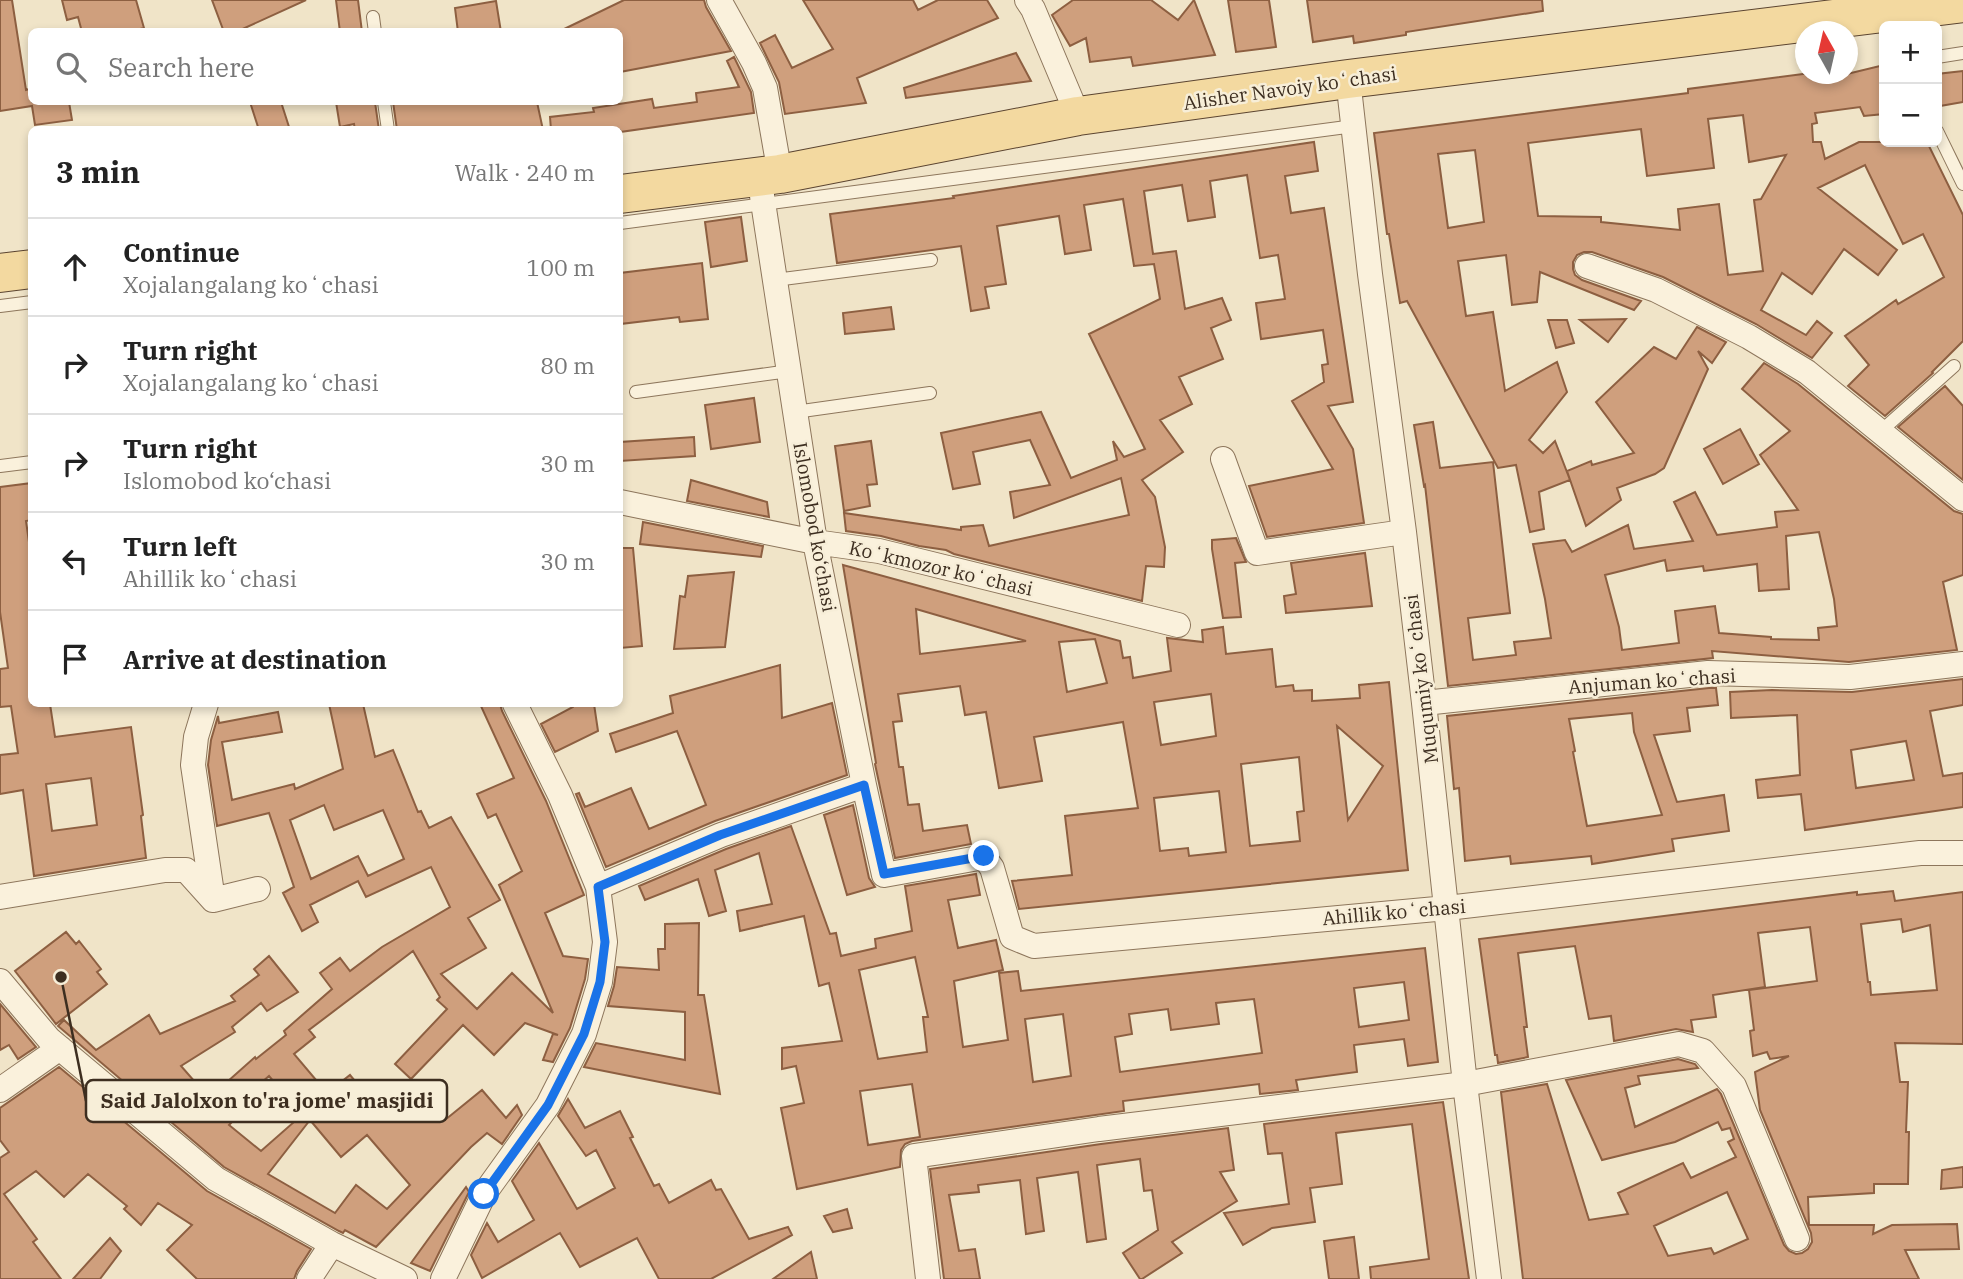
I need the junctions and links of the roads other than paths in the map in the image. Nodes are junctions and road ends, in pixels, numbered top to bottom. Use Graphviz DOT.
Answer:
graph roads {
  1 [pos="719,0"];
  2 [pos="1035,3"];
  3 [pos="1963,3"];
  4 [pos="373,17"];
  5 [pos="1911,18"];
  6 [pos="374,28"];
  7 [pos="1963,53"];
  8 [pos="1942,56"];
  9 [pos="1348,79"];
  10 [pos="384,105"];
  11 [pos="1078,116"];
  12 [pos="387,126"];
  13 [pos="1354,126"];
  14 [pos="1942,141"];
  15 [pos="1963,184"];
  16 [pos="768,185"];
  17 [pos="623,194"];
  18 [pos="623,222"];
  19 [pos="931,260"];
  20 [pos="1587,266"];
  21 [pos="28,270"];
  22 [pos="0,273"];
  23 [pos="775,280"];
  24 [pos="28,302"];
  25 [pos="0,306"];
  26 [pos="1954,366"];
  27 [pos="789,371"];
  28 [pos="636,393"];
  29 [pos="930,393"];
  30 [pos="795,412"];
  31 [pos="1881,431"];
  32 [pos="1223,459"];
  33 [pos="28,462"];
  34 [pos="0,466"];
  35 [pos="1963,499"];
  36 [pos="623,503"];
  37 [pos="1404,532"];
  38 [pos="815,542"];
  39 [pos="1178,625"];
  40 [pos="1963,664"];
  41 [pos="1424,703"];
  42 [pos="205,707"];
  43 [pos="516,707"];
  44 [pos="864,785"];
  45 [pos="1963,853"];
  46 [pos="884,874"];
  47 [pos="598,887"];
  48 [pos="258,889"];
  49 [pos="0,897"];
  50 [pos="213,900"];
  51 [pos="1447,908"];
  52 [pos="0,981"];
  53 [pos="60,1048"];
  54 [pos="1465,1084"];
  55 [pos="0,1090"];
  56 [pos="1797,1239"];
  57 [pos="332,1244"];
  58 [pos="309,1279"];
  59 [pos="405,1279"];
  60 [pos="443,1279"];
  61 [pos="928,1279"];
  62 [pos="1489,1279"];
  1 -- 16 [label="street, Islomobod ko‘chasi"];
  2 -- 11 [label="street"];
  3 -- 5 [label="main road, Alisher Navoiy koʻchasi"];
  4 -- 6 [label="lane"];
  5 -- 9 [label="main road, Alisher Navoiy koʻchasi"];
  7 -- 8 [label="lane"];
  9 -- 11 [label="main road, Alisher Navoiy koʻchasi"];
  9 -- 13 [label="street, Muqumiy koʻchasi"];
  10 -- 12 [label="lane"];
  11 -- 16 [label="main road, Alisher Navoiy koʻchasi"];
  13 -- 16 [label="lane"];
  13 -- 37 [label="street, Muqumiy koʻchasi"];
  14 -- 15 [label="lane"];
  16 -- 17 [label="main road, Alisher Navoiy koʻchasi"];
  16 -- 18 [label="lane"];
  16 -- 23 [label="street, Islomobod ko‘chasi"];
  19 -- 23 [label="lane"];
  20 -- 31 [label="street"];
  21 -- 22 [label="main road"];
  23 -- 27 [label="street, Islomobod ko‘chasi"];
  24 -- 25 [label="lane"];
  26 -- 31 [label="lane"];
  27 -- 28 [label="lane"];
  27 -- 30 [label="street, Islomobod ko‘chasi"];
  29 -- 30 [label="lane"];
  30 -- 38 [label="street, Islomobod ko‘chasi"];
  31 -- 35 [label="street"];
  32 -- 37 [label="street"];
  33 -- 34 [label="lane"];
  36 -- 38 [label="street, Koʻkmozor koʻchasi"];
  37 -- 41 [label="street, Muqumiy koʻchasi"];
  38 -- 39 [label="street, Koʻkmozor koʻchasi"];
  38 -- 44 [label="street, Islomobod ko‘chasi"];
  40 -- 41 [label="street, Anjuman koʻchasi"];
  41 -- 51 [label="street, Muqumiy koʻchasi"];
  42 -- 50 [label="street"];
  43 -- 47 [label="street"];
  44 -- 46 [label="street, Islomobod ko‘chasi"];
  44 -- 47 [label="street"];
  45 -- 51 [label="street, Ahillik koʻchasi"];
  46 -- 51 [label="street, Ahillik koʻchasi"];
  47 -- 60 [label="street"];
  48 -- 50 [label="street"];
  49 -- 50 [label="street"];
  51 -- 54 [label="street, Muqumiy koʻchasi"];
  52 -- 53 [label="street"];
  53 -- 55 [label="street"];
  53 -- 57 [label="street"];
  54 -- 56 [label="street"];
  54 -- 61 [label="street"];
  54 -- 62 [label="street, Muqumiy koʻchasi"];
  57 -- 58 [label="street"];
  57 -- 59 [label="street"];
}
